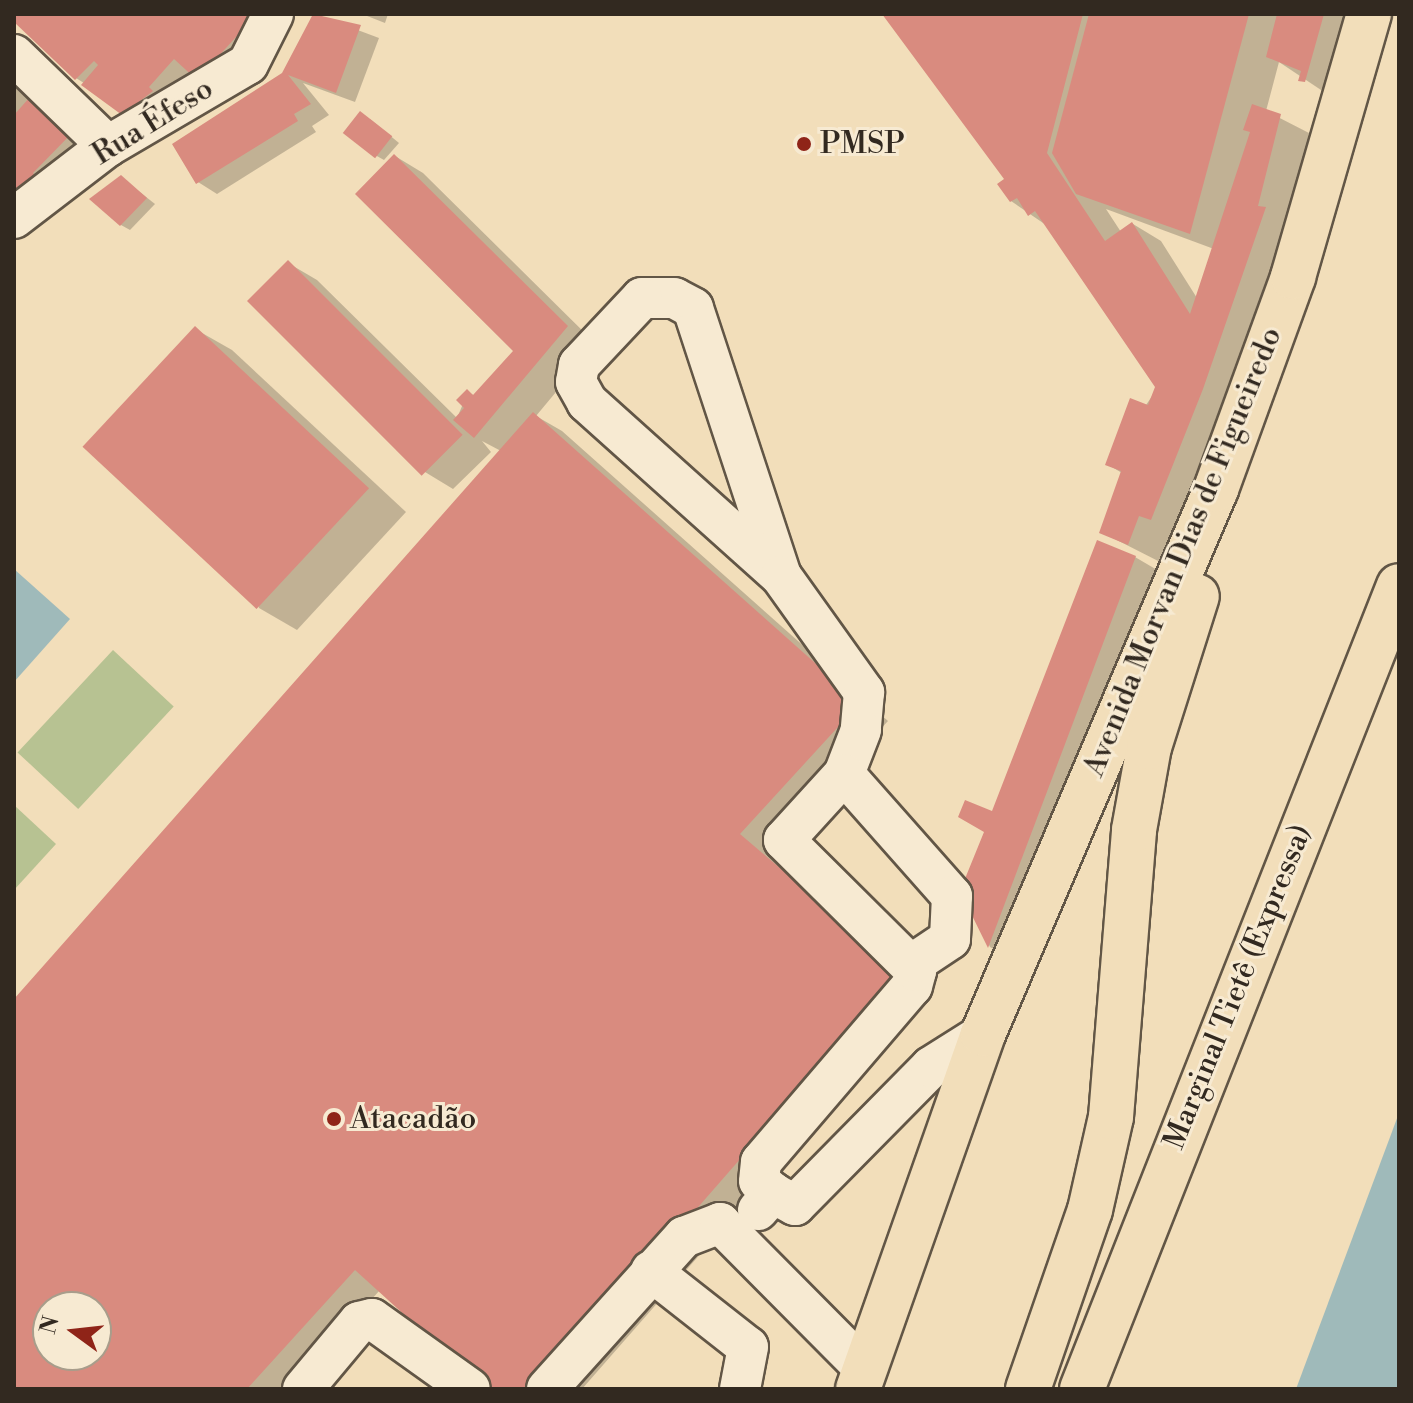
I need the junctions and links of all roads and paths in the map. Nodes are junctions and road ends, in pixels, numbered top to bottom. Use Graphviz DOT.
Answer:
graph roads {
  1 [pos="273,14"];
  2 [pos="1369,14"];
  3 [pos="14,55"];
  4 [pos="108,146"];
  5 [pos="14,218"];
  6 [pos="1216,489"];
  7 [pos="781,576"];
  8 [pos="1399,586"];
  9 [pos="844,774"];
  10 [pos="914,963"];
  11 [pos="983,1034"];
  12 [pos="773,1193"];
  13 [pos="738,1235"];
  14 [pos="651,1271"];
  15 [pos="861,1379"];
  16 [pos="303,1389"];
  17 [pos="470,1389"];
  18 [pos="547,1389"];
  19 [pos="740,1389"];
  20 [pos="1028,1389"];
  21 [pos="1082,1389"];
  1 -- 4 [label="street, Rua Éfeso"];
  2 -- 6 [label="highway, Avenida Morvan Dias de Figueiredo"];
  3 -- 4 [label="street"];
  4 -- 5 [label="street, Rua Éfeso"];
  6 -- 11 [label="highway, Avenida Morvan Dias de Figueiredo"];
  6 -- 20 [label="highway"];
  7 -- 7 [label="street"];
  7 -- 9 [label="street"];
  8 -- 21 [label="highway, Marginal Tietê (Expressa)"];
  9 -- 10 [label="street"];
  9 -- 10 [label="street"];
  10 -- 12 [label="street"];
  11 -- 12 [label="street"];
  11 -- 15 [label="highway, Avenida Morvan Dias de Figueiredo"];
  12 -- 13 [label="street"];
  13 -- 14 [label="street"];
  13 -- 15 [label="street"];
  14 -- 18 [label="street"];
  14 -- 19 [label="street"];
  16 -- 17 [label="street"];
}
